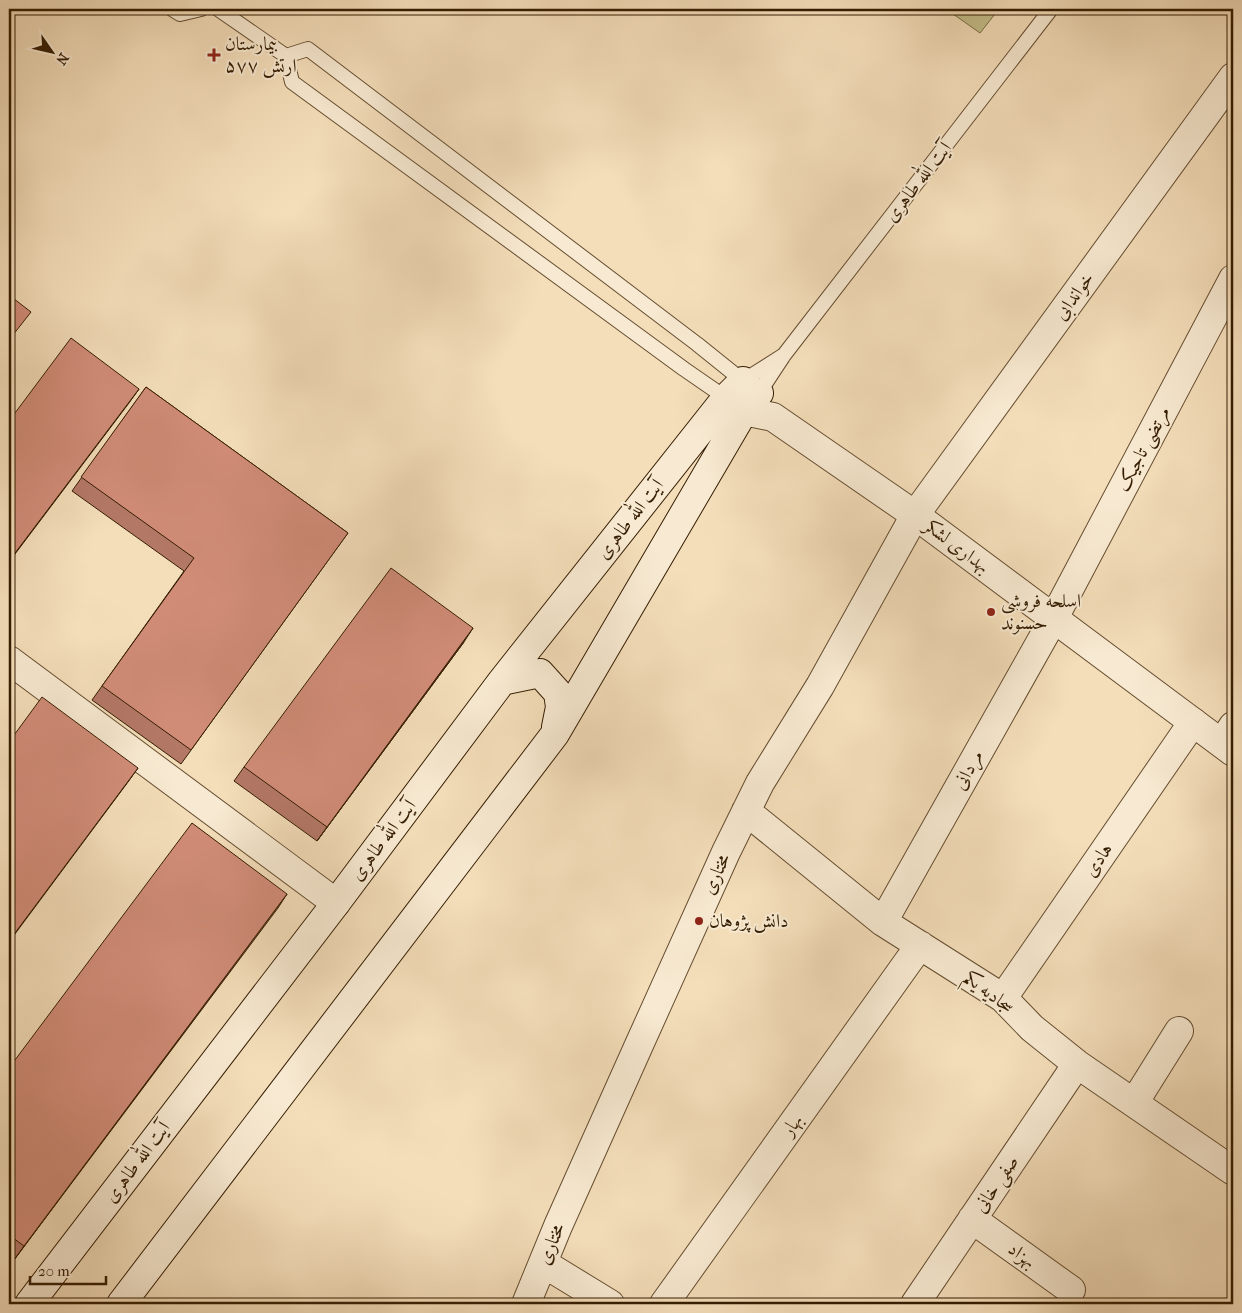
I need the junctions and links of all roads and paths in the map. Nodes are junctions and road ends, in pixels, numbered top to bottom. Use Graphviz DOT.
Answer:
graph roads {
  1 [pos="172,9"];
  2 [pos="201,9"];
  3 [pos="218,9"];
  4 [pos="1051,9"];
  5 [pos="286,56"];
  6 [pos="1233,77"];
  7 [pos="1233,280"];
  8 [pos="784,355"];
  9 [pos="743,396"];
  10 [pos="915,515"];
  11 [pos="1054,618"];
  12 [pos="9,660"];
  13 [pos="502,681"];
  14 [pos="1193,722"];
  15 [pos="555,734"];
  16 [pos="1230,740"];
  17 [pos="746,811"];
  18 [pos="336,903"];
  19 [pos="883,922"];
  20 [pos="920,945"];
  21 [pos="1003,998"];
  22 [pos="1179,1030"];
  23 [pos="1077,1064"];
  24 [pos="1134,1103"];
  25 [pos="1233,1172"];
  26 [pos="972,1219"];
  27 [pos="543,1263"];
  28 [pos="1071,1290"];
  29 [pos="29,1304"];
  30 [pos="121,1304"];
  31 [pos="526,1304"];
  32 [pos="610,1304"];
  33 [pos="664,1304"];
  34 [pos="915,1304"];
  1 -- 2 [label="lane"];
  3 -- 5 [label="lane"];
  4 -- 8 [label="lane, آیت الله طاهری"];
  5 -- 9 [label="lane"];
  5 -- 9 [label="lane"];
  6 -- 10 [label="street, خواندابی"];
  7 -- 11 [label="street, مرتضی تاجیک"];
  8 -- 9 [label="lane, آیت الله طاهری"];
  8 -- 9 [label="lane"];
  9 -- 10 [label="street, بهداری لشکر"];
  9 -- 13 [label="street, آیت الله طاهری"];
  9 -- 15 [label="street, آیت الله طاهری"];
  10 -- 11 [label="street, بهداری لشکر"];
  10 -- 17 [label="street, مختاری"];
  11 -- 14 [label="street, بهداری لشکر"];
  11 -- 19 [label="street, مردانی"];
  12 -- 18 [label="street"];
  13 -- 15 [label="street"];
  13 -- 18 [label="street, آیت الله طاهری"];
  14 -- 16 [label="street, بهداری لشکر"];
  14 -- 21 [label="street, هادی"];
  15 -- 30 [label="street, آیت الله طاهری"];
  17 -- 19 [label="street, سجادیه یکم"];
  17 -- 27 [label="street, مختاری"];
  18 -- 29 [label="street, آیت الله طاهری"];
  19 -- 20 [label="street, سجادیه یکم"];
  20 -- 21 [label="street, سجادیه یکم"];
  20 -- 33 [label="street, بهار"];
  21 -- 23 [label="street, سجادیه یکم"];
  22 -- 24 [label="street"];
  23 -- 24 [label="street, سجادیه یکم"];
  23 -- 26 [label="street, صفی خانی"];
  24 -- 25 [label="street, سجادیه یکم"];
  26 -- 28 [label="street, بهزاد"];
  26 -- 34 [label="street, صفی خانی"];
  27 -- 31 [label="street, مختاری"];
  27 -- 32 [label="street"];
}
